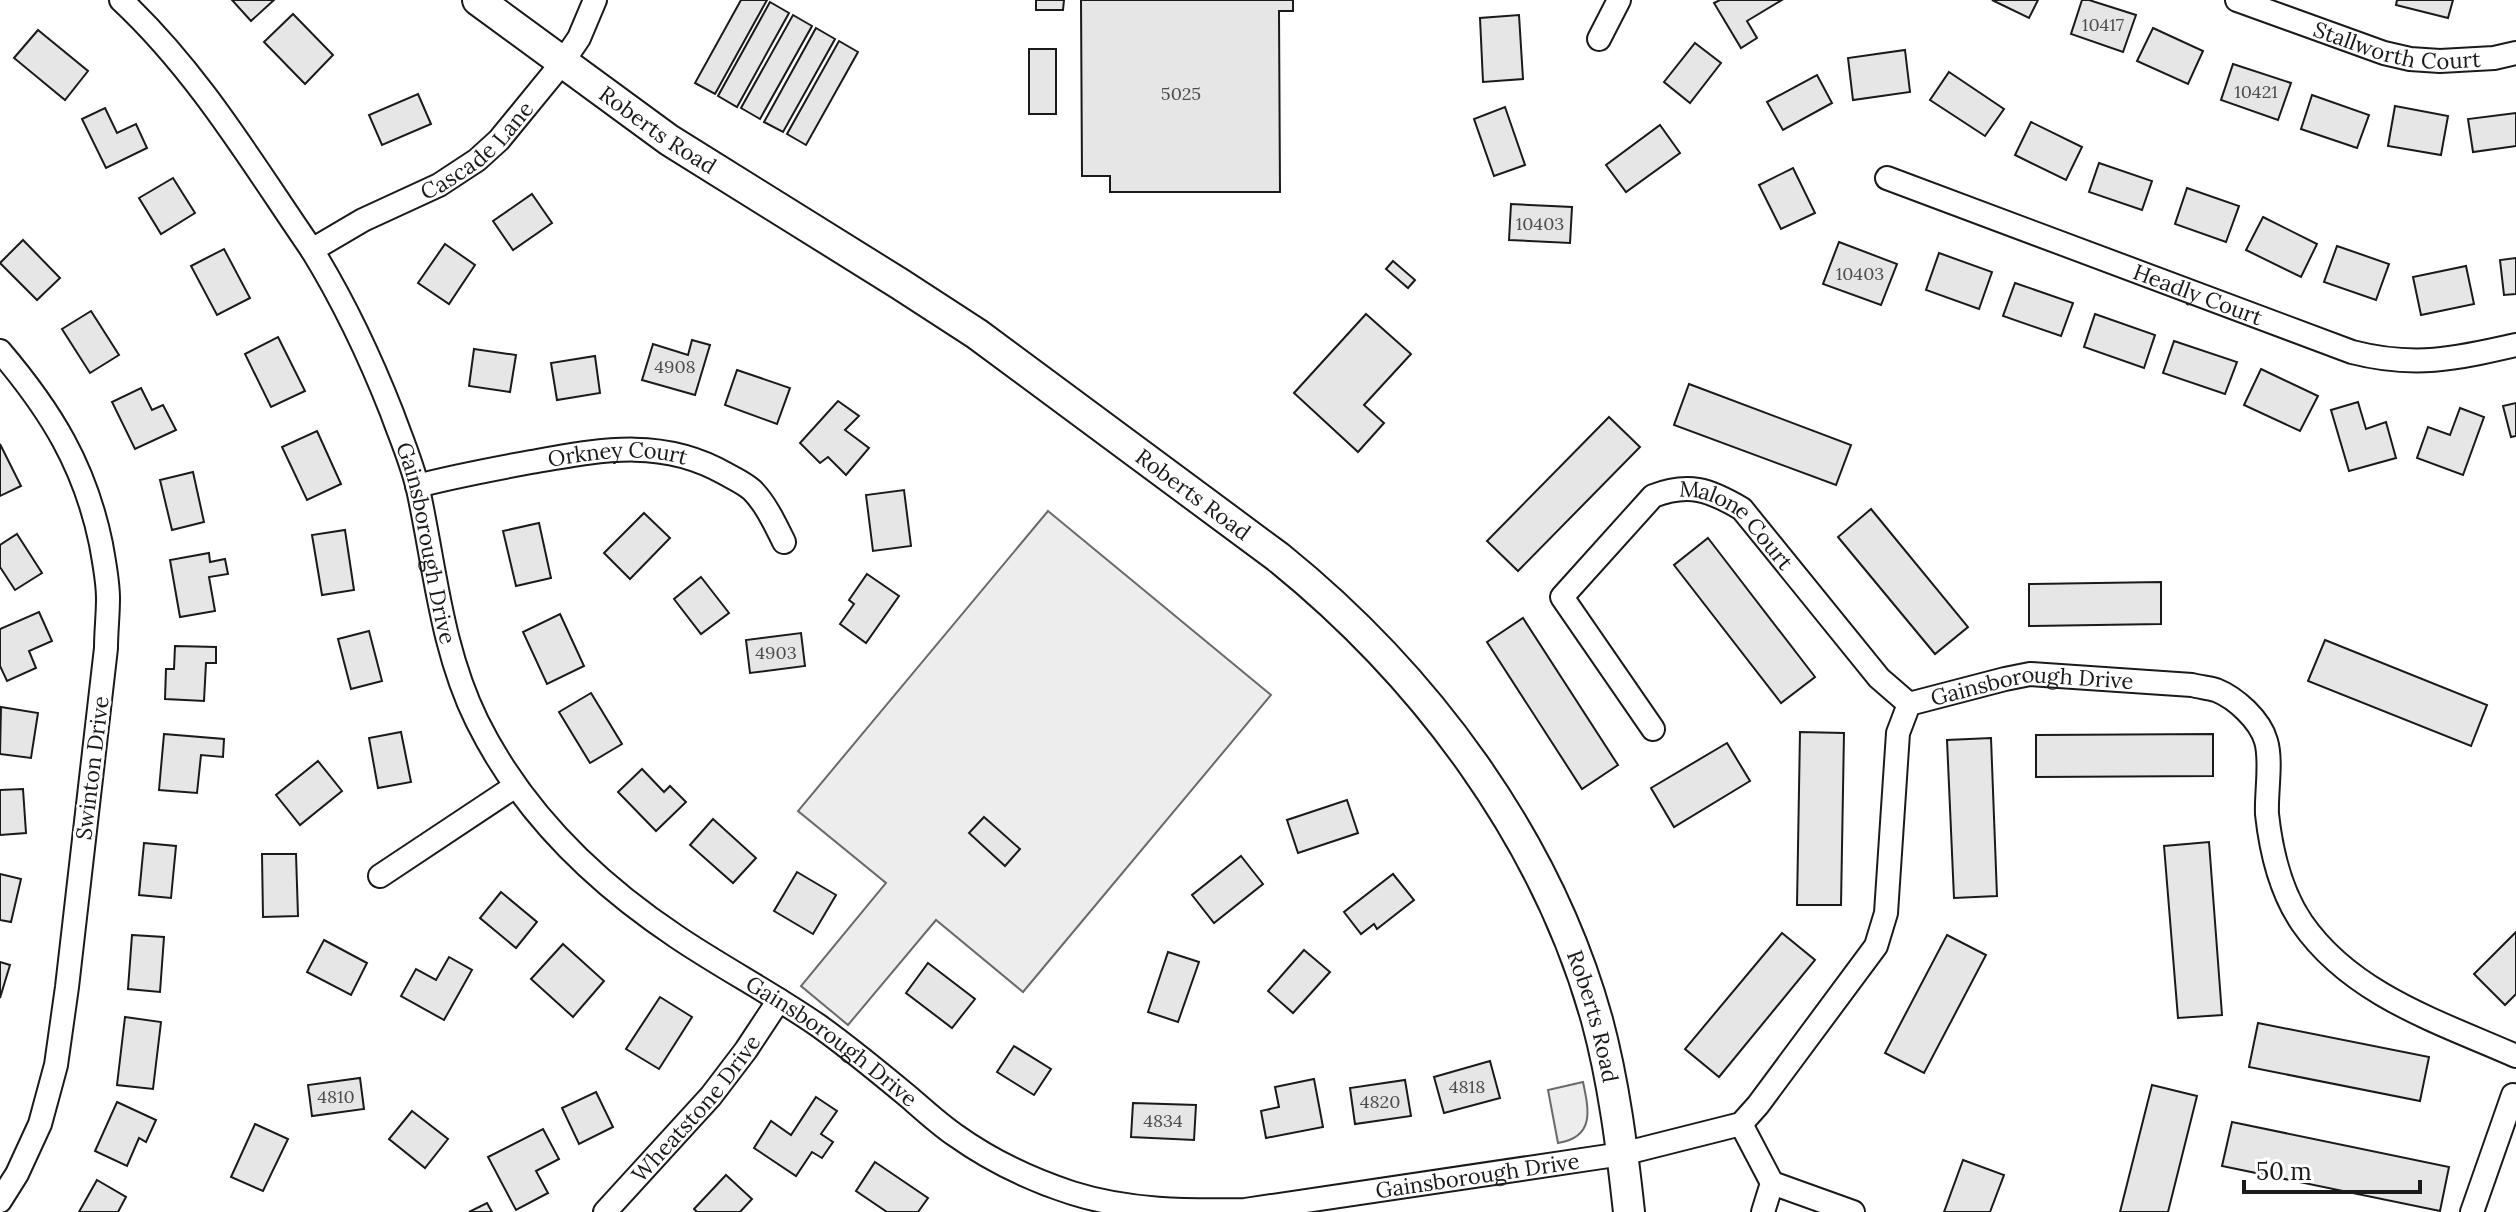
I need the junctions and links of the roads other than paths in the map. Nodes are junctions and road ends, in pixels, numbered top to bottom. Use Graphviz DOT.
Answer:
graph roads {
  1 [pos="121,0"];
  2 [pos="478,0"];
  3 [pos="595,0"];
  4 [pos="1619,0"];
  5 [pos="2237,0"];
  6 [pos="1599,39"];
  7 [pos="2516,53"];
  8 [pos="562,63"];
  9 [pos="1887,178"];
  10 [pos="312,250"];
  11 [pos="2516,345"];
  12 [pos="0,351"];
  13 [pos="417,486"];
  14 [pos="784,542"];
  15 [pos="1909,704"];
  16 [pos="1653,729"];
  17 [pos="514,787"];
  18 [pos="380,876"];
  19 [pos="779,1000"];
  20 [pos="2516,1056"];
  21 [pos="2516,1064"];
  22 [pos="2514,1097"];
  23 [pos="1741,1124"];
  24 [pos="1622,1154"];
  25 [pos="1772,1183"];
  26 [pos="0,1201"];
  27 [pos="1295,1208"];
  28 [pos="605,1212"];
  29 [pos="1629,1212"];
  30 [pos="1763,1212"];
  31 [pos="1853,1212"];
  32 [pos="2472,1212"];
  1 -- 10 [label="street, Gainsborough Drive"];
  2 -- 8 [label="main road, Roberts Road"];
  3 -- 8 [label="street, Cascade Lane"];
  4 -- 6 [label="street"];
  5 -- 7 [label="street, Stallworth Court"];
  8 -- 10 [label="street, Cascade Lane"];
  8 -- 24 [label="main road, Roberts Road"];
  9 -- 11 [label="street, Headly Court"];
  10 -- 13 [label="street, Gainsborough Drive"];
  12 -- 26 [label="street, Swinton Drive"];
  13 -- 14 [label="street, Orkney Court"];
  13 -- 17 [label="street, Gainsborough Drive"];
  15 -- 16 [label="street, Malone Court"];
  15 -- 20 [label="street, Gainsborough Drive"];
  15 -- 23 [label="street, Gainsborough Drive"];
  17 -- 18 [label="street"];
  17 -- 19 [label="street, Gainsborough Drive"];
  19 -- 27 [label="street, Gainsborough Drive"];
  19 -- 28 [label="street, Wheatstone Drive"];
  21 -- 22 [label="street"];
  22 -- 32 [label="street"];
  23 -- 24 [label="street, Gainsborough Drive"];
  23 -- 25 [label="street"];
  24 -- 27 [label="street, Gainsborough Drive"];
  24 -- 29 [label="main road, Roberts Road"];
  25 -- 30 [label="street"];
  25 -- 31 [label="street"];
}
